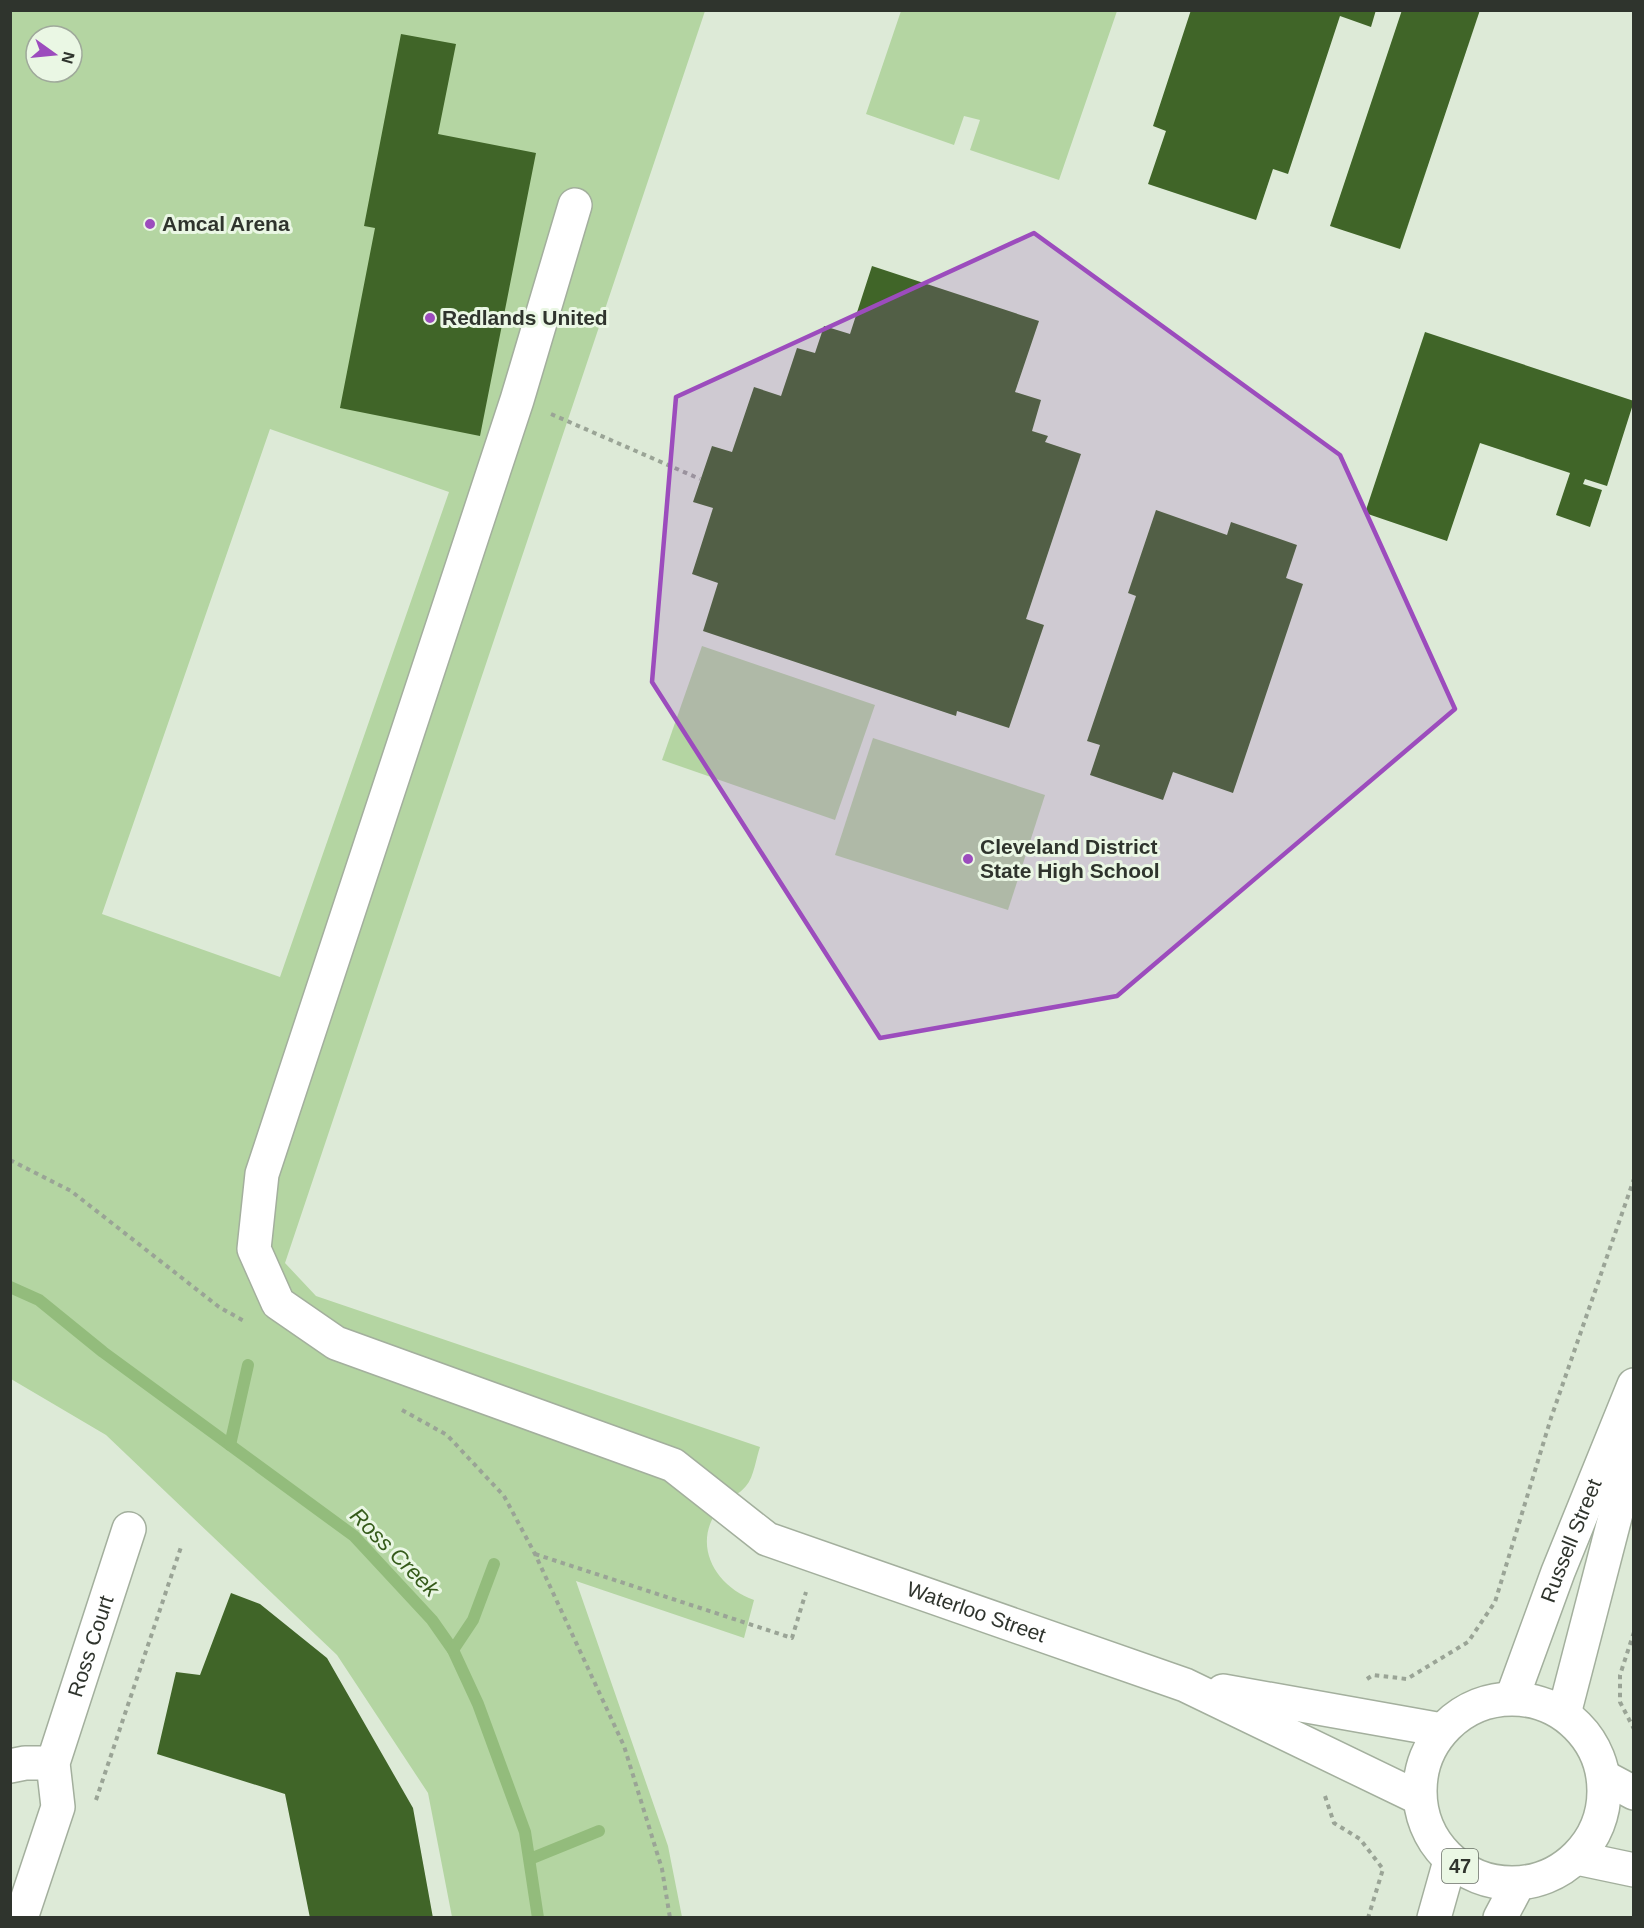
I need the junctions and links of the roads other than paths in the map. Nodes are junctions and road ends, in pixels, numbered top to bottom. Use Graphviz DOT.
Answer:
graph roads {
  1 [pos="575,205"];
  2 [pos="1634,1385"];
  3 [pos="1634,1444"];
  4 [pos="129,1529"];
  5 [pos="1185,1685"];
  6 [pos="1512,1698"];
  7 [pos="1564,1714"];
  8 [pos="1442,1730"];
  9 [pos="53,1763"];
  10 [pos="10,1766"];
  11 [pos="1604,1777"];
  12 [pos="1634,1792"];
  13 [pos="1419,1798"];
  14 [pos="1577,1858"];
  15 [pos="1450,1861"];
  16 [pos="1634,1870"];
  17 [pos="1518,1884"];
  18 [pos="21,1917"];
  19 [pos="1434,1917"];
  20 [pos="1500,1917"];
  1 -- 5 [label="main road, Waterloo Street"];
  2 -- 6 [label="main road, Russell Street"];
  3 -- 7 [label="main road, Russell Street"];
  4 -- 9 [label="main road, Ross Court"];
  5 -- 8 [label="main road, Waterloo Street"];
  5 -- 13 [label="main road, Waterloo Street"];
  6 -- 7 [label="main road, 47"];
  6 -- 8 [label="main road, 47"];
  7 -- 11 [label="main road, 47"];
  8 -- 13 [label="main road, 47"];
  9 -- 10 [label="main road"];
  9 -- 18 [label="main road, Ross Court"];
  11 -- 12 [label="main road"];
  11 -- 14 [label="main road, 47"];
  13 -- 15 [label="main road, 47"];
  14 -- 16 [label="main road"];
  14 -- 17 [label="main road, 47"];
  15 -- 17 [label="main road, 47"];
  15 -- 19 [label="main road, 47"];
  17 -- 20 [label="main road"];
}
